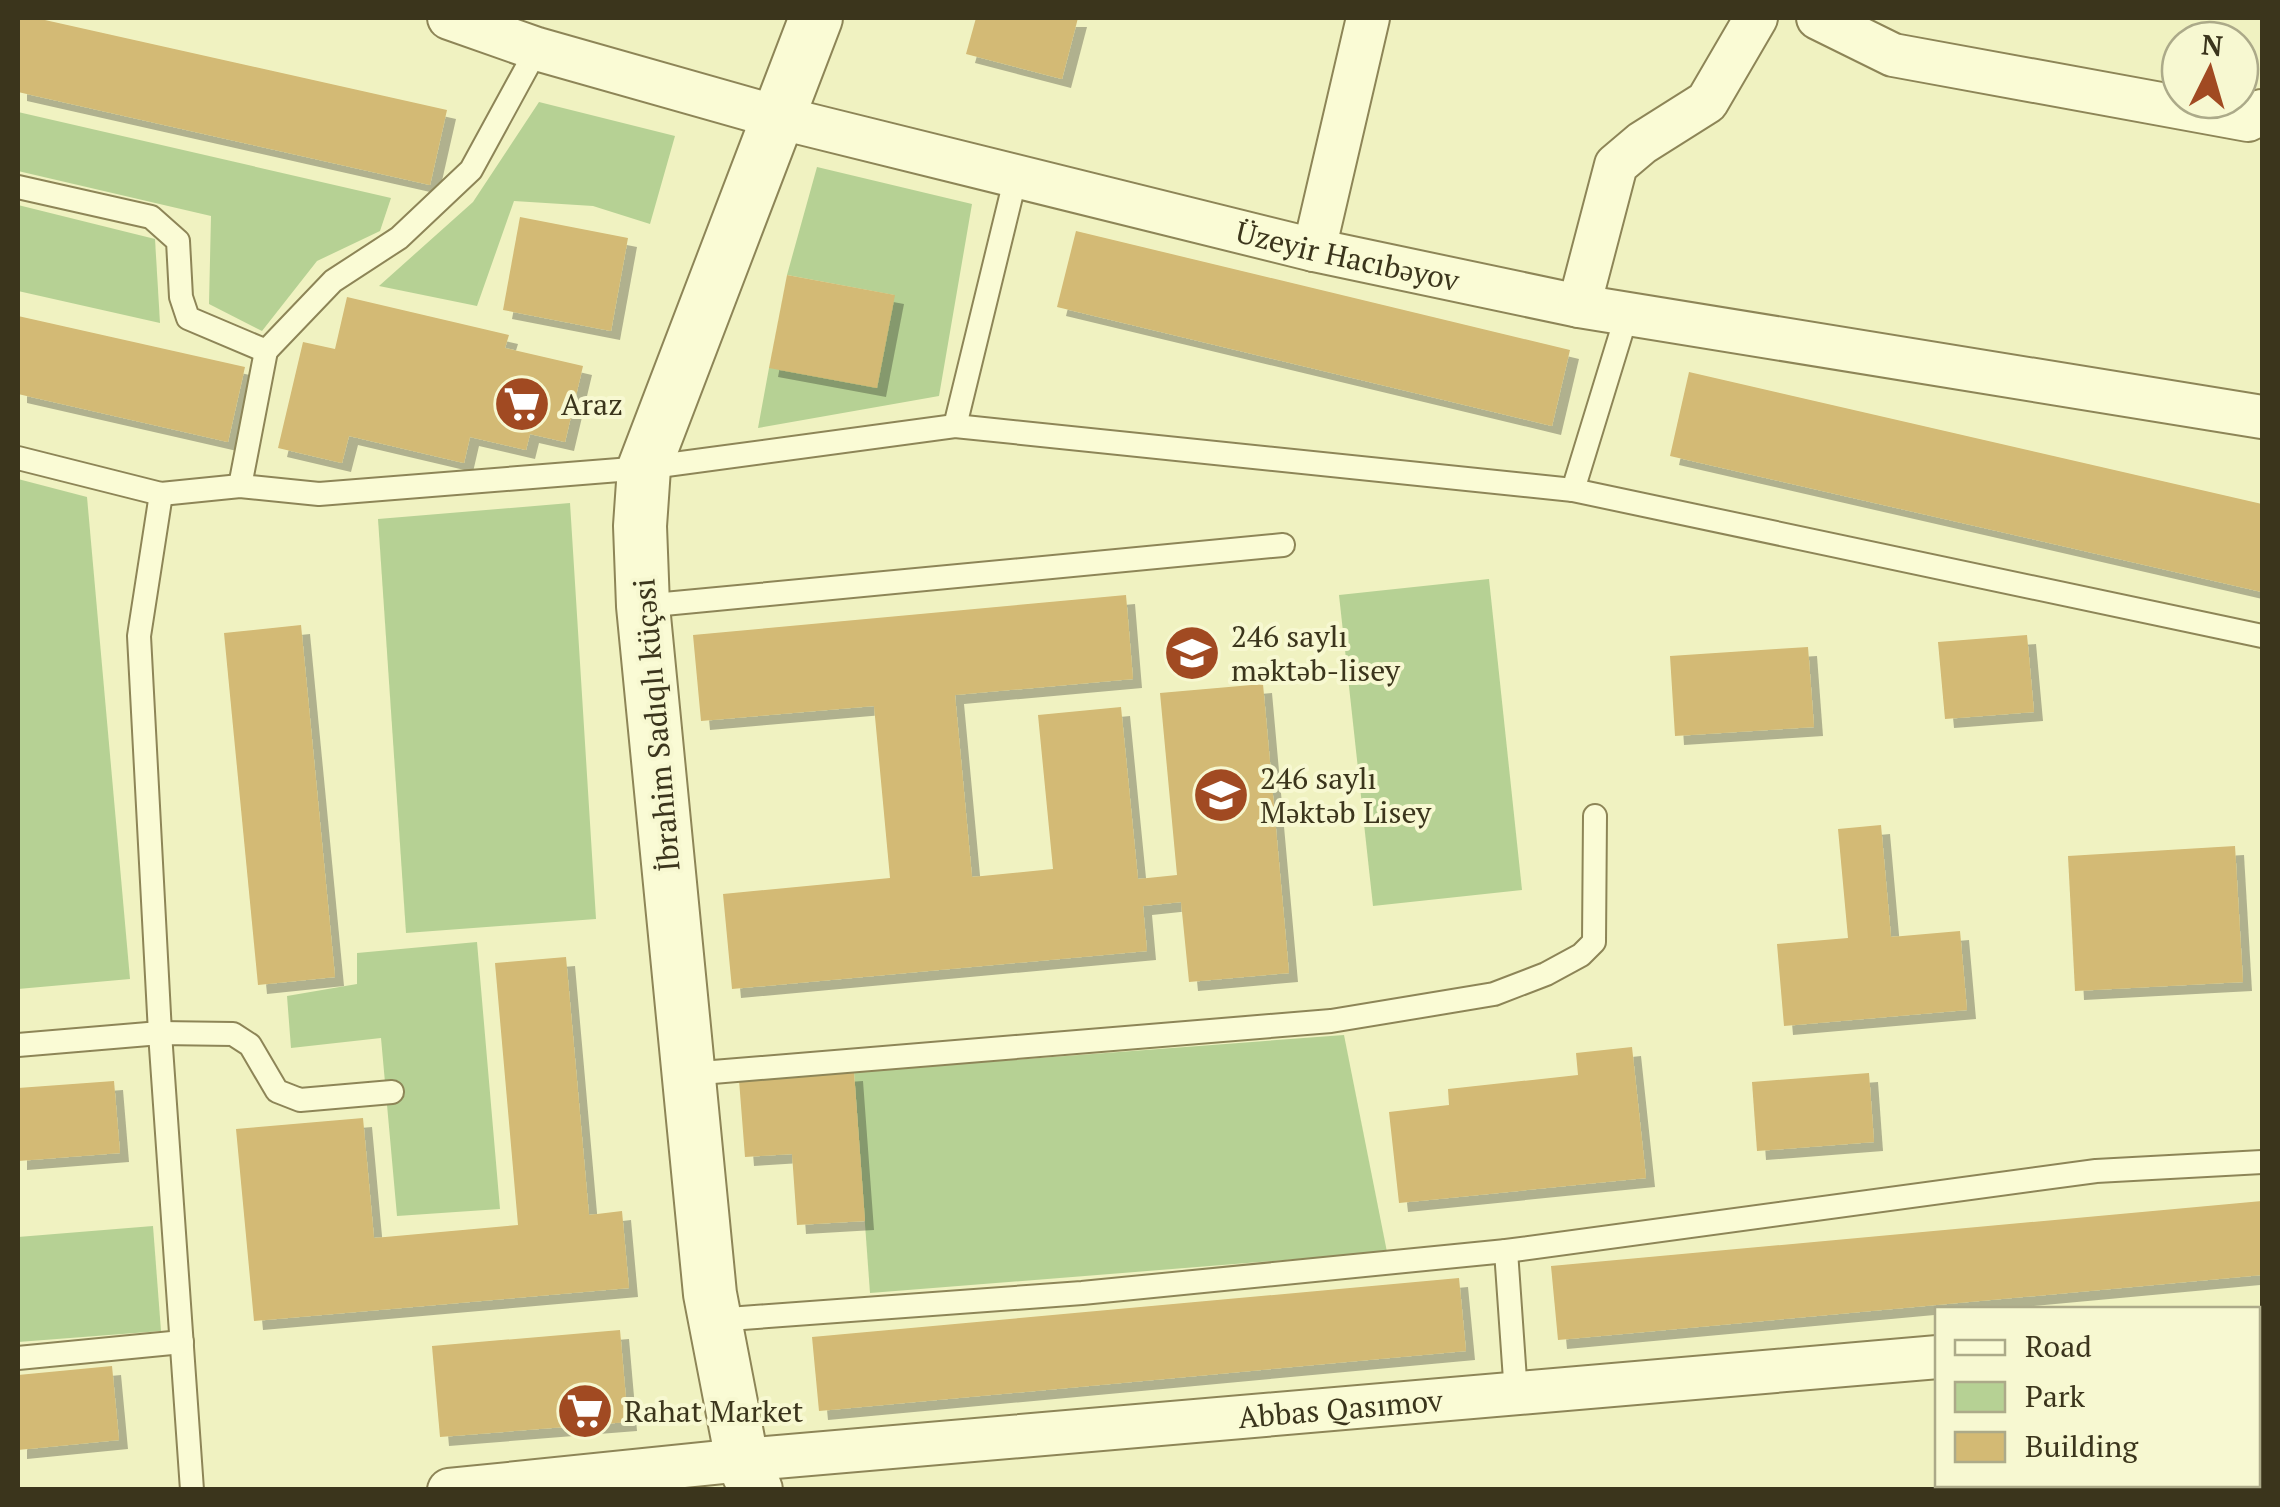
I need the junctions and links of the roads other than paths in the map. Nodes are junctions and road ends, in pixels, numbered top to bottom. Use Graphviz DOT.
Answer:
graph roads {
  1 [pos="449,18"];
  2 [pos="816,18"];
  3 [pos="1368,18"];
  4 [pos="1756,18"];
  5 [pos="1818,18"];
  6 [pos="537,49"];
  7 [pos="2262,110"];
  8 [pos="778,117"];
  9 [pos="1016,176"];
  10 [pos="18,187"];
  11 [pos="1314,250"];
  12 [pos="1579,306"];
  13 [pos="1627,314"];
  14 [pos="266,350"];
  15 [pos="2262,417"];
  16 [pos="954,426"];
  17 [pos="18,458"];
  18 [pos="644,468"];
  19 [pos="240,486"];
  20 [pos="1574,490"];
  21 [pos="161,494"];
  22 [pos="1283,545"];
  23 [pos="643,606"];
  24 [pos="2262,636"];
  25 [pos="1596,816"];
  26 [pos="160,1033"];
  27 [pos="18,1045"];
  28 [pos="688,1074"];
  29 [pos="392,1092"];
  30 [pos="2262,1162"];
  31 [pos="1506,1251"];
  32 [pos="714,1320"];
  33 [pos="182,1342"];
  34 [pos="1935,1357"];
  35 [pos="18,1358"];
  36 [pos="1516,1394"];
  37 [pos="749,1475"];
  38 [pos="192,1490"];
  39 [pos="449,1490"];
  1 -- 6 [label="street, Üzeyir Hacıbəyov"];
  2 -- 8 [label="street, İbrahim Sadıqlı küçəsi"];
  3 -- 11 [label="street"];
  4 -- 12 [label="street"];
  5 -- 7 [label="street"];
  6 -- 8 [label="street, Üzeyir Hacıbəyov"];
  6 -- 14 [label="lane"];
  8 -- 9 [label="street, Üzeyir Hacıbəyov"];
  8 -- 18 [label="street, İbrahim Sadıqlı küçəsi"];
  9 -- 11 [label="street, Üzeyir Hacıbəyov"];
  9 -- 16 [label="lane"];
  10 -- 14 [label="lane"];
  11 -- 12 [label="street, Üzeyir Hacıbəyov"];
  12 -- 13 [label="street, Üzeyir Hacıbəyov"];
  13 -- 15 [label="street, Üzeyir Hacıbəyov"];
  13 -- 20 [label="lane"];
  14 -- 19 [label="lane"];
  16 -- 18 [label="lane"];
  16 -- 20 [label="lane"];
  17 -- 21 [label="lane"];
  18 -- 19 [label="lane"];
  18 -- 23 [label="street, İbrahim Sadıqlı küçəsi"];
  19 -- 21 [label="lane"];
  20 -- 24 [label="lane"];
  21 -- 26 [label="lane"];
  22 -- 23 [label="lane"];
  23 -- 28 [label="street, İbrahim Sadıqlı küçəsi"];
  25 -- 28 [label="lane"];
  26 -- 27 [label="lane"];
  26 -- 29 [label="lane"];
  26 -- 33 [label="lane"];
  28 -- 32 [label="street, İbrahim Sadıqlı küçəsi"];
  30 -- 31 [label="lane"];
  31 -- 32 [label="lane"];
  31 -- 36 [label="lane"];
  32 -- 37 [label="street, İbrahim Sadıqlı küçəsi"];
  33 -- 35 [label="lane"];
  33 -- 38 [label="lane"];
  34 -- 36 [label="street, Abbas Qasımov"];
  36 -- 37 [label="street, Abbas Qasımov"];
  37 -- 39 [label="street, Abbas Qasımov"];
}
